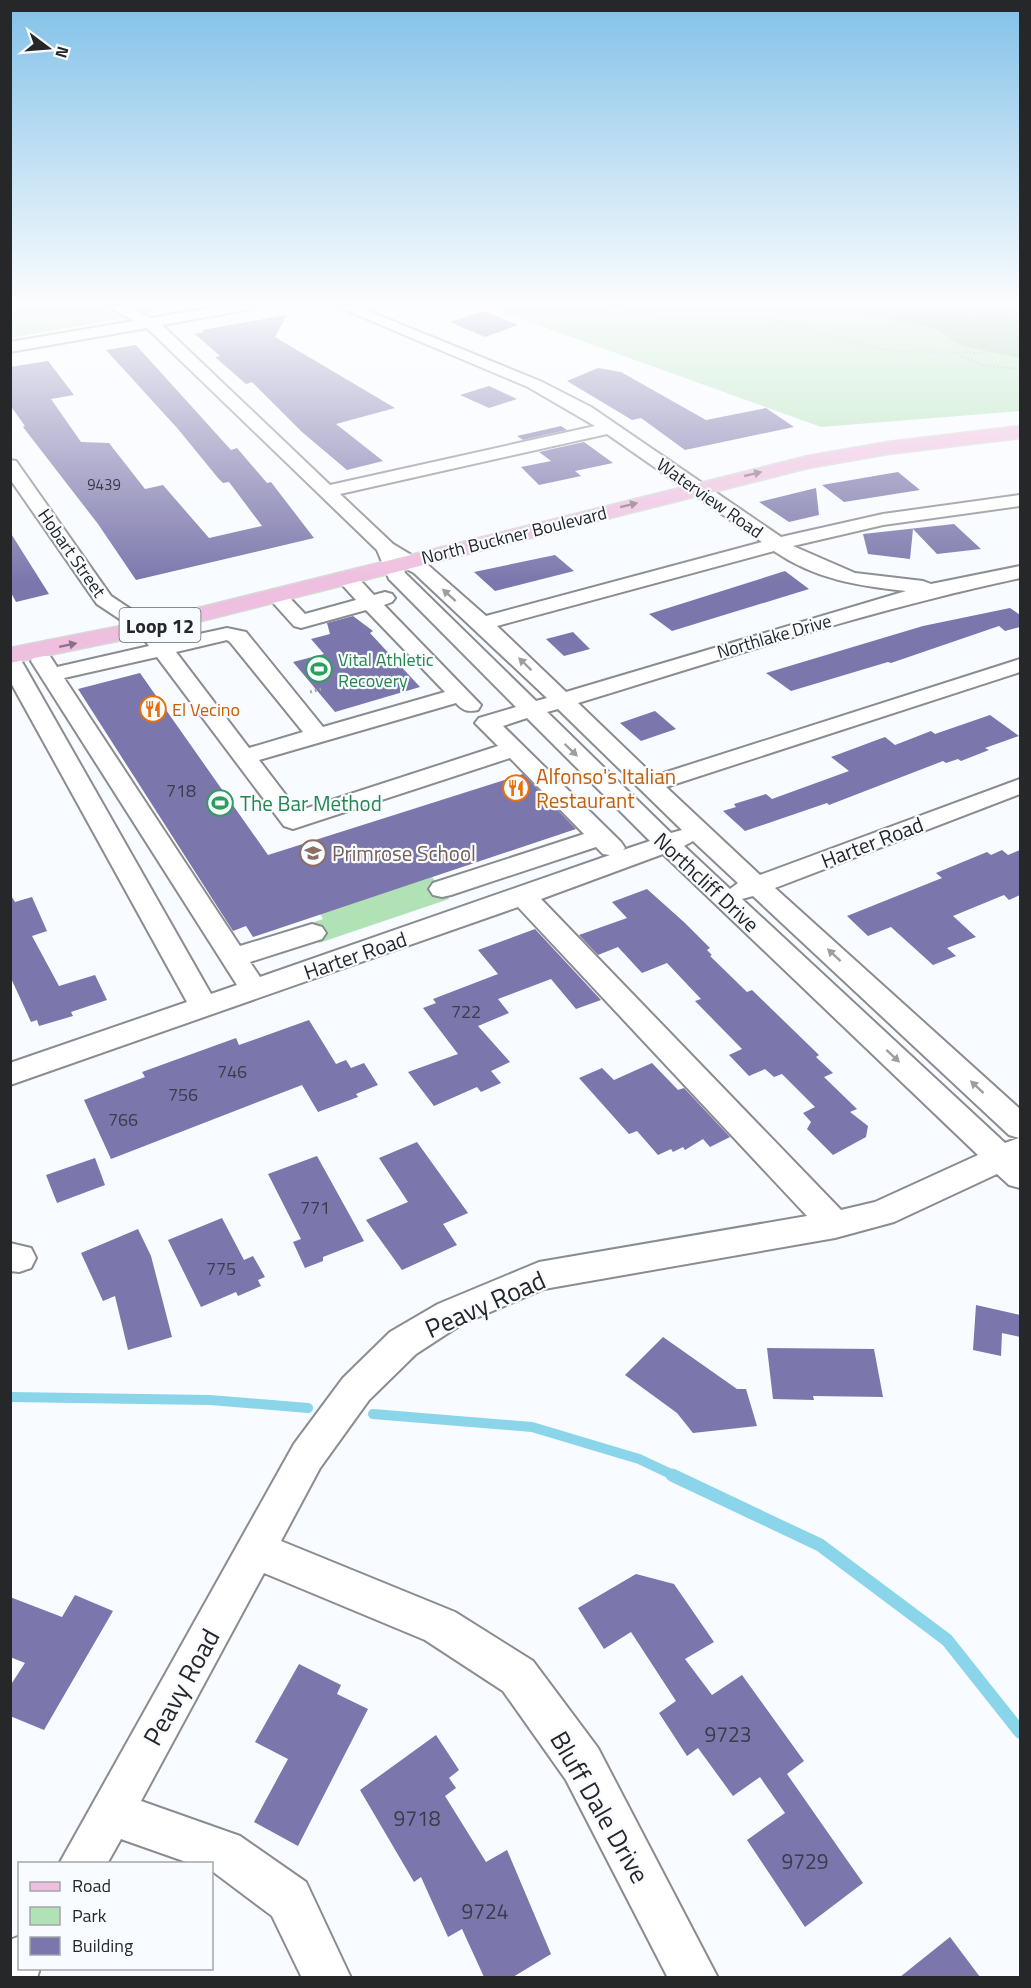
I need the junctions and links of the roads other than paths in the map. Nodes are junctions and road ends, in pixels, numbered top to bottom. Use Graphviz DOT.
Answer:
graph roads {
  1 [pos="230,399"];
  2 [pos="562,399"];
  3 [pos="1020,416"];
  4 [pos="609,428"];
  5 [pos="1020,432"];
  6 [pos="770,451"];
  7 [pos="10,465"];
  8 [pos="676,473"];
  9 [pos="698,478"];
  10 [pos="643,482"];
  11 [pos="610,490"];
  12 [pos="327,491"];
  13 [pos="1020,500"];
  14 [pos="778,545"];
  15 [pos="396,559"];
  16 [pos="1020,572"];
  17 [pos="346,578"];
  18 [pos="851,579"];
  19 [pos="410,588"];
  20 [pos="937,589"];
  21 [pos="277,596"];
  22 [pos="372,603"];
  23 [pos="123,612"];
  24 [pos="854,612"];
  25 [pos="481,624"];
  26 [pos="448,627"];
  27 [pos="146,628"];
  28 [pos="10,634"];
  29 [pos="406,638"];
  30 [pos="164,650"];
  31 [pos="36,652"];
  32 [pos="10,658"];
  33 [pos="1020,665"];
  34 [pos="51,675"];
  35 [pos="460,695"];
  36 [pos="561,699"];
  37 [pos="529,709"];
  38 [pos="487,723"];
  39 [pos="322,734"];
  40 [pos="514,749"];
  41 [pos="243,757"];
  42 [pos="649,785"];
  43 [pos="1020,786"];
  44 [pos="698,832"];
  45 [pos="601,837"];
  46 [pos="667,844"];
  47 [pos="623,859"];
  48 [pos="757,885"];
  49 [pos="442,889"];
  50 [pos="523,896"];
  51 [pos="725,899"];
  52 [pos="312,933"];
  53 [pos="233,958"];
  54 [pos="254,990"];
  55 [pos="204,1007"];
  56 [pos="10,1074"];
  57 [pos="1020,1127"];
  58 [pos="1015,1162"];
  59 [pos="835,1224"];
  60 [pos="255,1550"];
  61 [pos="112,1813"];
  62 [pos="83,1862"];
  63 [pos="327,1977"];
  64 [pos="694,1977"];
  1 -- 12 [label="street, Northcliff Drive"];
  2 -- 4 [label="street, Waterview Road"];
  3 -- 6 [label="main road"];
  4 -- 8 [label="street, Waterview Road"];
  4 -- 12 [label="street"];
  9 -- 5 [label="main road, North Buckner Boulevard / Loop 12, one-way"];
  7 -- 23 [label="street, Hobart Street"];
  8 -- 9 [label="main road, North Buckner Boulevard / Loop 12"];
  8 -- 10 [label="main road, North Buckner Boulevard / Loop 12"];
  9 -- 14 [label="street, Waterview Road"];
  15 -- 9 [label="main road, North Buckner Boulevard / Loop 12, one-way"];
  11 -- 15 [label="main road, North Buckner Boulevard / Loop 12"];
  12 -- 15 [label="street, Northcliff Drive"];
  13 -- 14 [label="street"];
  14 -- 18 [label="street, Waterview Road"];
  14 -- 25 [label="street"];
  15 -- 17 [label="main road, North Buckner Boulevard / Loop 12"];
  15 -- 19 [label="street, Northcliff Drive"];
  15 -- 23 [label="main road, North Buckner Boulevard / Loop 12"];
  25 -- 15 [label="street, Northcliff Drive, one-way"];
  16 -- 20 [label="street, Northlake Drive"];
  17 -- 21 [label="main road, North Buckner Boulevard / Loop 12"];
  17 -- 22 [label="street"];
  18 -- 20 [label="street, Waterview Road"];
  18 -- 24 [label="street"];
  19 -- 22 [label="street"];
  19 -- 26 [label="street, Northcliff Drive"];
  20 -- 24 [label="street, Northlake Drive"];
  21 -- 22 [label="street"];
  21 -- 27 [label="main road, North Buckner Boulevard / Loop 12"];
  22 -- 29 [label="street"];
  23 -- 27 [label="street, Hobart Street"];
  23 -- 28 [label="main road, North Buckner Boulevard / Loop 12"];
  24 -- 36 [label="street, Northlake Drive"];
  36 -- 25 [label="street, Northcliff Drive, one-way"];
  26 -- 29 [label="street"];
  26 -- 37 [label="street, Northcliff Drive"];
  27 -- 30 [label="street, Hobart Street"];
  31 -- 27 [label="main road, North Buckner Boulevard / Loop 12, one-way"];
  29 -- 35 [label="street"];
  30 -- 34 [label="street"];
  30 -- 39 [label="street"];
  30 -- 41 [label="street, Hobart Street"];
  31 -- 32 [label="main road, North Buckner Boulevard / Loop 12"];
  31 -- 34 [label="street"];
  32 -- 55 [label="street"];
  33 -- 42 [label="street"];
  34 -- 53 [label="street"];
  35 -- 38 [label="street"];
  35 -- 39 [label="street"];
  36 -- 37 [label="street, Northlake Drive"];
  36 -- 42 [label="street, Northcliff Drive"];
  37 -- 38 [label="street, Northlake Drive"];
  37 -- 46 [label="street, Northcliff Drive, one-way"];
  38 -- 40 [label="street"];
  39 -- 41 [label="street"];
  40 -- 41 [label="street, Hobart Street"];
  40 -- 45 [label="street"];
  42 -- 44 [label="street, Northcliff Drive"];
  43 -- 48 [label="street, Harter Road"];
  44 -- 46 [label="street, Harter Road"];
  44 -- 48 [label="street, Northcliff Drive"];
  45 -- 47 [label="street"];
  45 -- 49 [label="street"];
  46 -- 47 [label="street, Harter Road"];
  46 -- 51 [label="street, Northcliff Drive"];
  47 -- 50 [label="street, Harter Road"];
  48 -- 51 [label="street, Harter Road"];
  57 -- 48 [label="street, Northcliff Drive, one-way"];
  50 -- 54 [label="street, Harter Road"];
  50 -- 59 [label="street"];
  51 -- 58 [label="street, Northcliff Drive, one-way"];
  52 -- 53 [label="street"];
  53 -- 54 [label="street"];
  54 -- 55 [label="street, Harter Road"];
  55 -- 56 [label="street, Harter Road"];
  58 -- 59 [label="street, Peavy Road"];
  59 -- 60 [label="street, Peavy Road"];
  60 -- 61 [label="street, Peavy Road"];
  60 -- 64 [label="street, Bluff Dale Drive"];
  61 -- 62 [label="street, Peavy Road"];
  61 -- 63 [label="street"];
}
